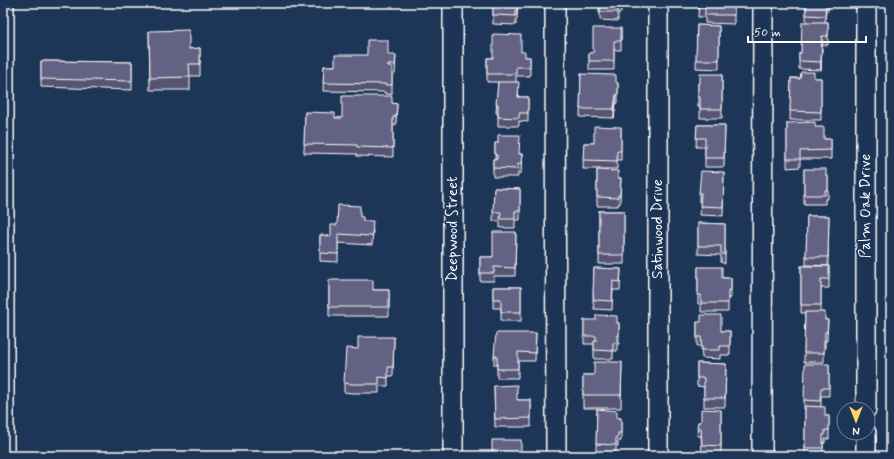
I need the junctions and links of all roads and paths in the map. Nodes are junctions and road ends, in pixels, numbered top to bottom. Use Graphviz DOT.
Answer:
graph roads {
  1 [pos="4,3"];
  2 [pos="453,3"];
  3 [pos="555,3"];
  4 [pos="658,3"];
  5 [pos="762,3"];
  6 [pos="866,3"];
  7 [pos="3,276"];
  8 [pos="866,401"];
  9 [pos="866,441"];
  10 [pos="4,456"];
  11 [pos="453,456"];
  12 [pos="556,456"];
  13 [pos="658,456"];
  14 [pos="762,456"];
  15 [pos="866,456"];
  1 -- 7 [label="street"];
  2 -- 11 [label="street, Deepwood Street"];
  3 -- 12 [label="street"];
  4 -- 13 [label="street, Satinwood Drive"];
  5 -- 14 [label="street"];
  6 -- 8 [label="street, Palm Oak Drive"];
  7 -- 10 [label="street"];
  9 -- 15 [label="street"];
}
